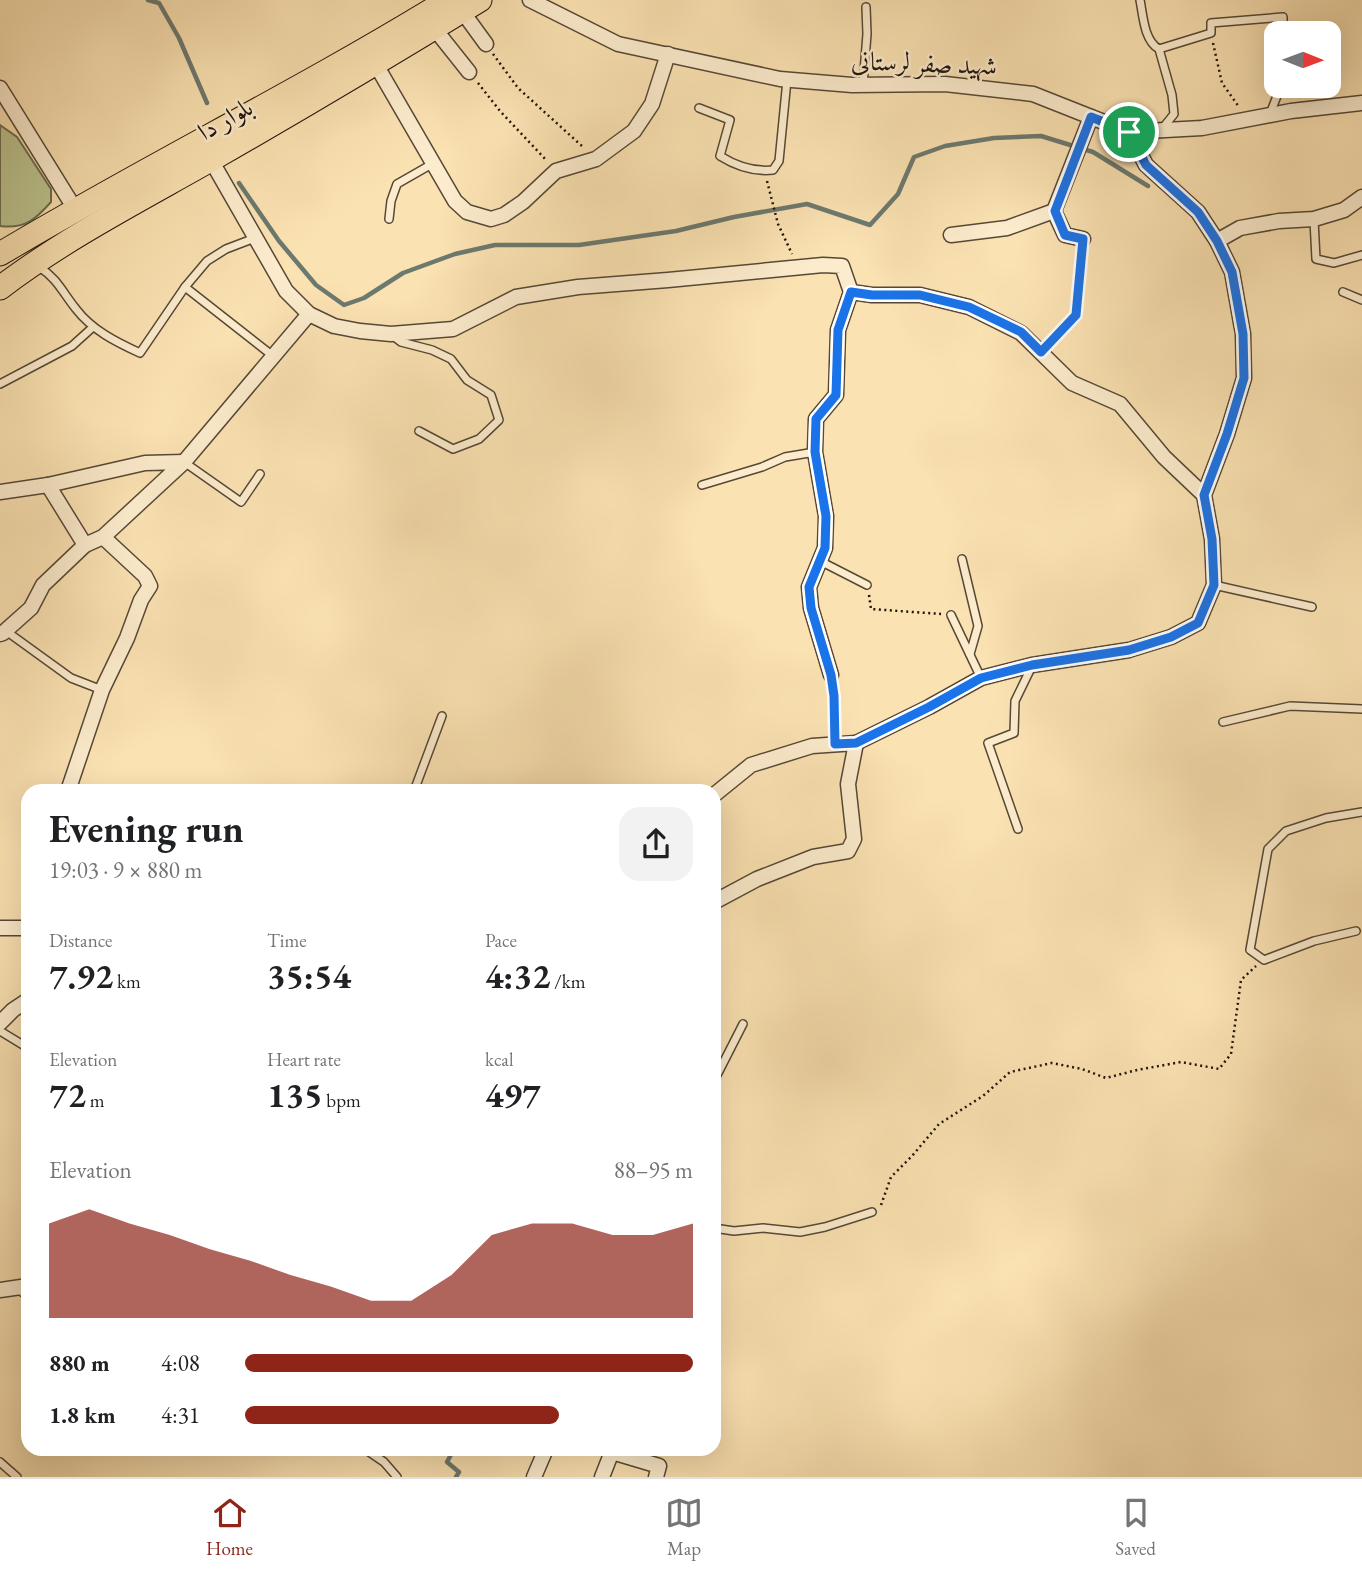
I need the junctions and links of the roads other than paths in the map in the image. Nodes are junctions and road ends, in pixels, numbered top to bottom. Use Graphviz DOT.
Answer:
graph roads {
  1 [pos="530,0"];
  2 [pos="1140,0"];
  3 [pos="463,4"];
  4 [pos="866,7"];
  5 [pos="1283,21"];
  6 [pos="434,28"];
  7 [pos="486,44"];
  8 [pos="1159,49"];
  9 [pos="668,54"];
  10 [pos="374,63"];
  11 [pos="469,72"];
  12 [pos="787,80"];
  13 [pos="863,85"];
  14 [pos="3,98"];
  15 [pos="1277,98"];
  16 [pos="1362,103"];
  17 [pos="699,108"];
  18 [pos="1270,115"];
  19 [pos="1091,117"];
  20 [pos="1161,130"];
  21 [pos="1129,132"];
  22 [pos="211,160"];
  23 [pos="432,164"];
  24 [pos="136,188"];
  25 [pos="1362,197"];
  26 [pos="75,209"];
  27 [pos="1055,211"];
  28 [pos="389,219"];
  29 [pos="1314,219"];
  30 [pos="951,235"];
  31 [pos="256,237"];
  32 [pos="1083,239"];
  33 [pos="1217,241"];
  34 [pos="0,254"];
  35 [pos="1362,255"];
  36 [pos="33,263"];
  37 [pos="185,287"];
  38 [pos="0,288"];
  39 [pos="851,292"];
  40 [pos="1343,292"];
  41 [pos="1362,300"];
  42 [pos="309,314"];
  43 [pos="1076,315"];
  44 [pos="93,327"];
  45 [pos="391,334"];
  46 [pos="1041,352"];
  47 [pos="273,356"];
  48 [pos="0,384"];
  49 [pos="419,431"];
  50 [pos="815,452"];
  51 [pos="184,462"];
  52 [pos="260,474"];
  53 [pos="48,485"];
  54 [pos="702,485"];
  55 [pos="0,492"];
  56 [pos="1204,495"];
  57 [pos="103,537"];
  58 [pos="85,545"];
  59 [pos="962,559"];
  60 [pos="820,561"];
  61 [pos="867,585"];
  62 [pos="1214,585"];
  63 [pos="1312,607"];
  64 [pos="951,615"];
  65 [pos="3,632"];
  66 [pos="970,654"];
  67 [pos="1032,665"];
  68 [pos="831,675"];
  69 [pos="981,678"];
  70 [pos="102,690"];
  71 [pos="1362,709"];
  72 [pos="442,716"];
  73 [pos="1223,722"];
  74 [pos="856,743"];
  75 [pos="70,784"];
  76 [pos="417,784"];
  77 [pos="721,789"];
  78 [pos="1362,812"];
  79 [pos="1018,829"];
  80 [pos="721,898"];
  81 [pos="0,928"];
  82 [pos="21,928"];
  83 [pos="1356,930"];
  84 [pos="21,1005"];
  85 [pos="0,1023"];
  86 [pos="743,1024"];
  87 [pos="0,1031"];
  88 [pos="21,1044"];
  89 [pos="721,1067"];
  90 [pos="872,1212"];
  91 [pos="721,1229"];
  92 [pos="21,1287"];
  93 [pos="0,1290"];
  94 [pos="375,1456"];
  95 [pos="543,1456"];
  96 [pos="611,1456"];
  97 [pos="628,1456"];
  98 [pos="0,1462"];
  99 [pos="17,1477"];
  100 [pos="397,1477"];
  101 [pos="534,1477"];
  102 [pos="602,1477"];
  103 [pos="656,1477"];
  1 -- 9 [label="street, شهید صفر لرستانی"];
  2 -- 8 [label="lane"];
  3 -- 6 [label="main road, بلوار دا"];
  3 -- 7 [label="street"];
  3 -- 24 [label="main road, بلوار دا"];
  4 -- 13 [label="lane"];
  5 -- 8 [label="lane"];
  6 -- 10 [label="main road, بلوار دا"];
  6 -- 11 [label="street"];
  8 -- 20 [label="lane"];
  9 -- 12 [label="street, شهید صفر لرستانی"];
  9 -- 23 [label="street"];
  10 -- 22 [label="main road, بلوار دا"];
  10 -- 23 [label="street"];
  12 -- 13 [label="street, شهید صفر لرستانی"];
  12 -- 17 [label="lane"];
  13 -- 19 [label="street, شهید صفر لرستانی"];
  14 -- 26 [label="street"];
  15 -- 18 [label="lane"];
  16 -- 18 [label="street, شهید صفر لرستانی"];
  18 -- 20 [label="street, شهید صفر لرستانی"];
  19 -- 21 [label="street, شهید صفر لرستانی"];
  19 -- 27 [label="street"];
  20 -- 21 [label="street, شهید صفر لرستانی"];
  21 -- 33 [label="street"];
  22 -- 24 [label="main road, بلوار دا"];
  22 -- 31 [label="street"];
  23 -- 28 [label="lane"];
  24 -- 26 [label="main road, بلوار دا"];
  24 -- 36 [label="main road, بلوار دا"];
  25 -- 29 [label="street"];
  26 -- 34 [label="main road, بلوار دا"];
  27 -- 30 [label="street"];
  27 -- 32 [label="street"];
  29 -- 33 [label="street"];
  29 -- 35 [label="lane"];
  31 -- 37 [label="lane"];
  31 -- 42 [label="street"];
  33 -- 56 [label="street"];
  36 -- 38 [label="main road, بلوار دا"];
  36 -- 44 [label="lane"];
  37 -- 44 [label="lane"];
  37 -- 47 [label="lane"];
  39 -- 45 [label="street"];
  39 -- 46 [label="street"];
  39 -- 50 [label="street"];
  40 -- 41 [label="lane"];
  42 -- 45 [label="street"];
  42 -- 47 [label="street"];
  43 -- 46 [label="lane"];
  44 -- 48 [label="lane"];
  45 -- 49 [label="lane"];
  46 -- 56 [label="street"];
  47 -- 51 [label="street"];
  50 -- 54 [label="lane"];
  50 -- 60 [label="street"];
  51 -- 52 [label="lane"];
  51 -- 53 [label="street"];
  51 -- 57 [label="street"];
  53 -- 55 [label="street"];
  53 -- 58 [label="street"];
  56 -- 62 [label="street"];
  57 -- 58 [label="street"];
  57 -- 70 [label="street"];
  58 -- 65 [label="street"];
  59 -- 66 [label="lane"];
  60 -- 61 [label="lane"];
  60 -- 68 [label="street"];
  62 -- 63 [label="lane"];
  62 -- 67 [label="street"];
  64 -- 66 [label="lane"];
  65 -- 70 [label="lane"];
  66 -- 69 [label="lane"];
  67 -- 69 [label="street"];
  67 -- 79 [label="lane"];
  69 -- 74 [label="street"];
  70 -- 75 [label="street"];
  71 -- 73 [label="lane"];
  72 -- 76 [label="lane"];
  74 -- 77 [label="street"];
  74 -- 80 [label="street"];
  78 -- 83 [label="lane"];
  81 -- 82 [label="street"];
  84 -- 85 [label="street"];
  86 -- 89 [label="lane"];
  87 -- 88 [label="lane"];
  90 -- 91 [label="lane"];
  92 -- 93 [label="street"];
  94 -- 100 [label="lane"];
  95 -- 101 [label="street"];
  96 -- 102 [label="street"];
  97 -- 103 [label="street"];
  98 -- 99 [label="lane"];
}
